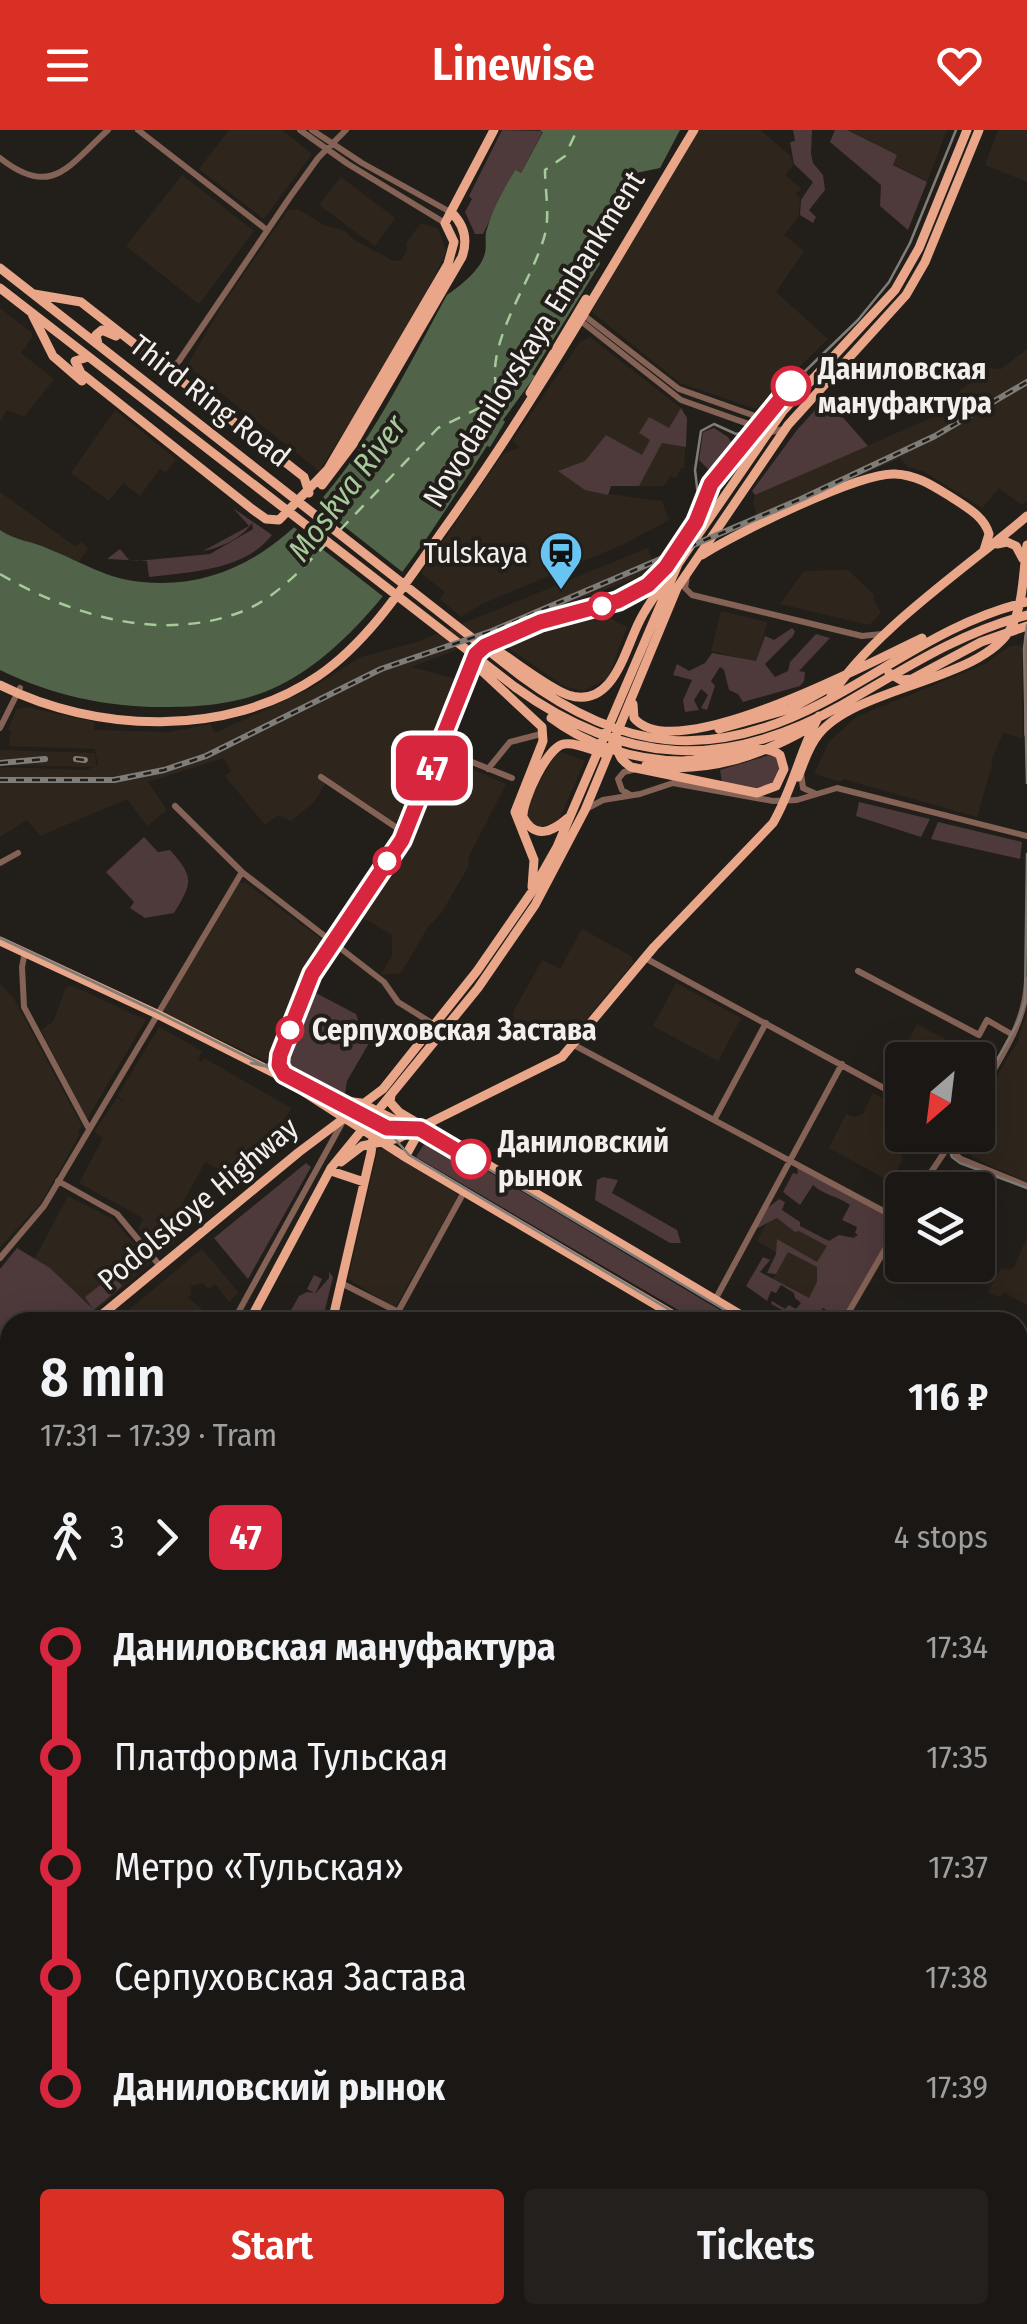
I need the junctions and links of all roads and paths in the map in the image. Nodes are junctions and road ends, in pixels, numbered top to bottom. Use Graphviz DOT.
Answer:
graph roads {
  1 [pos="108,130"];
  2 [pos="138,130"];
  3 [pos="300,130"];
  4 [pos="312,130"];
  5 [pos="346,130"];
  6 [pos="494,130"];
  7 [pos="691,130"];
  8 [pos="966,130"];
  9 [pos="979,130"];
  10 [pos="329,147"];
  11 [pos="0,158"];
  12 [pos="452,213"];
  13 [pos="445,223"];
  14 [pos="266,230"];
  15 [pos="0,268"];
  16 [pos="0,288"];
  17 [pos="32,293"];
  18 [pos="31,312"];
  19 [pos="580,316"];
  20 [pos="99,347"];
  21 [pos="91,357"];
  22 [pos="162,365"];
  23 [pos="783,411"];
  24 [pos="788,426"];
  25 [pos="768,431"];
  26 [pos="311,485"];
  27 [pos="1027,516"];
  28 [pos="1027,545"];
  29 [pos="983,552"];
  30 [pos="696,559"];
  31 [pos="678,564"];
  32 [pos="1024,566"];
  33 [pos="689,570"];
  34 [pos="1027,602"];
  35 [pos="1027,615"];
  36 [pos="448,618"];
  37 [pos="972,619"];
  38 [pos="1027,626"];
  39 [pos="888,632"];
  40 [pos="442,633"];
  41 [pos="1027,637"];
  42 [pos="880,641"];
  43 [pos="470,659"];
  44 [pos="851,669"];
  45 [pos="883,681"];
  46 [pos="0,682"];
  47 [pos="838,685"];
  48 [pos="515,688"];
  49 [pos="19,691"];
  50 [pos="635,692"];
  51 [pos="862,706"];
  52 [pos="590,720"];
  53 [pos="0,728"];
  54 [pos="540,734"];
  55 [pos="1027,734"];
  56 [pos="618,735"];
  57 [pos="437,748"];
  58 [pos="488,769"];
  59 [pos="638,769"];
  60 [pos="801,772"];
  61 [pos="320,777"];
  62 [pos="512,778"];
  63 [pos="820,793"];
  64 [pos="640,794"];
  65 [pos="786,802"];
  66 [pos="175,806"];
  67 [pos="585,810"];
  68 [pos="570,816"];
  69 [pos="524,827"];
  70 [pos="403,832"];
  71 [pos="1027,836"];
  72 [pos="18,852"];
  73 [pos="0,863"];
  74 [pos="242,872"];
  75 [pos="531,892"];
  76 [pos="0,941"];
  77 [pos="330,942"];
  78 [pos="25,952"];
  79 [pos="645,958"];
  80 [pos="858,971"];
  81 [pos="1027,980"];
  82 [pos="158,1014"];
  83 [pos="766,1023"];
  84 [pos="435,1025"];
  85 [pos="1013,1035"];
  86 [pos="574,1045"];
  87 [pos="842,1064"];
  88 [pos="995,1066"];
  89 [pos="273,1073"];
  90 [pos="885,1088"];
  91 [pos="387,1092"];
  92 [pos="361,1103"];
  93 [pos="375,1116"];
  94 [pos="344,1117"];
  95 [pos="714,1120"];
  96 [pos="423,1126"];
  97 [pos="89,1128"];
  98 [pos="362,1129"];
  99 [pos="376,1141"];
  100 [pos="945,1152"];
  101 [pos="952,1152"];
  102 [pos="404,1157"];
  103 [pos="790,1161"];
  104 [pos="330,1172"];
  105 [pos="929,1172"];
  106 [pos="58,1181"];
  107 [pos="364,1182"];
  108 [pos="1027,1186"];
  109 [pos="464,1192"];
  110 [pos="885,1212"];
  111 [pos="885,1250"];
  112 [pos="0,1258"];
  113 [pos="161,1267"];
  114 [pos="341,1283"];
  115 [pos="715,1300"];
  116 [pos="105,1312"];
  117 [pos="238,1312"];
  118 [pos="253,1312"];
  119 [pos="334,1312"];
  120 [pos="398,1312"];
  121 [pos="668,1312"];
  122 [pos="736,1312"];
  123 [pos="849,1312"];
  1 -- 11 [label="street"];
  2 -- 14 [label="street"];
  3 -- 10 [label="street"];
  4 -- 10 [label="street"];
  5 -- 10 [label="street"];
  6 -- 12 [label="main road"];
  7 -- 19 [label="main road, Novodanilovskaya Embankment"];
  8 -- 23 [label="main road"];
  9 -- 24 [label="main road"];
  10 -- 12 [label="street"];
  10 -- 13 [label="street"];
  10 -- 14 [label="street"];
  12 -- 13 [label="main road"];
  12 -- 26 [label="main road"];
  13 -- 26 [label="main road"];
  14 -- 22 [label="street"];
  15 -- 17 [label="main road, Third Ring Road"];
  16 -- 18 [label="main road, Third Ring Road"];
  17 -- 20 [label="main road, Third Ring Road"];
  17 -- 22 [label="main road"];
  18 -- 21 [label="main road, Third Ring Road"];
  18 -- 26 [label="main road"];
  19 -- 23 [label="street"];
  19 -- 25 [label="street"];
  19 -- 49 [label="main road, Novodanilovskaya Embankment"];
  20 -- 26 [label="main road"];
  20 -- 36 [label="main road, Third Ring Road"];
  21 -- 26 [label="main road"];
  21 -- 40 [label="main road, Third Ring Road"];
  22 -- 26 [label="main road"];
  23 -- 25 [label="main road"];
  24 -- 25 [label="street"];
  24 -- 30 [label="main road"];
  25 -- 31 [label="main road"];
  27 -- 29 [label="main road"];
  28 -- 32 [label="main road"];
  29 -- 30 [label="main road"];
  29 -- 32 [label="main road"];
  29 -- 39 [label="main road"];
  30 -- 33 [label="main road"];
  31 -- 36 [label="main road"];
  31 -- 68 [label="main road"];
  32 -- 51 [label="main road"];
  33 -- 39 [label="street"];
  33 -- 50 [label="main road"];
  34 -- 37 [label="main road, Third Ring Road"];
  35 -- 45 [label="main road, Third Ring Road"];
  36 -- 52 [label="main road, Third Ring Road"];
  37 -- 50 [label="main road"];
  37 -- 52 [label="main road, Third Ring Road"];
  38 -- 42 [label="main road"];
  39 -- 42 [label="main road"];
  40 -- 48 [label="main road, Third Ring Road"];
  40 -- 69 [label="main road"];
  41 -- 55 [label="street"];
  42 -- 44 [label="main road"];
  43 -- 57 [label="street"];
  44 -- 47 [label="main road"];
  44 -- 52 [label="main road"];
  45 -- 48 [label="main road, Third Ring Road"];
  45 -- 69 [label="main road"];
  46 -- 49 [label="main road, Novodanilovskaya Embankment"];
  47 -- 51 [label="main road"];
  47 -- 65 [label="main road"];
  48 -- 59 [label="main road"];
  49 -- 53 [label="street"];
  50 -- 56 [label="main road"];
  51 -- 60 [label="main road"];
  54 -- 58 [label="street"];
  56 -- 59 [label="main road"];
  56 -- 67 [label="main road"];
  57 -- 58 [label="street"];
  57 -- 70 [label="street"];
  58 -- 62 [label="street"];
  59 -- 64 [label="street"];
  60 -- 63 [label="street"];
  60 -- 65 [label="main road"];
  61 -- 70 [label="street"];
  63 -- 65 [label="street"];
  63 -- 71 [label="street"];
  64 -- 65 [label="street"];
  64 -- 67 [label="street"];
  65 -- 79 [label="main road"];
  66 -- 74 [label="street"];
  67 -- 91 [label="main road"];
  68 -- 69 [label="main road"];
  68 -- 75 [label="main road"];
  69 -- 75 [label="main road"];
  70 -- 77 [label="street"];
  72 -- 73 [label="street"];
  74 -- 77 [label="street"];
  74 -- 82 [label="street"];
  75 -- 84 [label="main road"];
  76 -- 78 [label="main road"];
  77 -- 84 [label="street"];
  77 -- 89 [label="street"];
  78 -- 82 [label="main road"];
  78 -- 97 [label="street"];
  79 -- 83 [label="street"];
  79 -- 86 [label="main road"];
  80 -- 85 [label="street"];
  81 -- 85 [label="street"];
  82 -- 89 [label="main road"];
  82 -- 97 [label="street"];
  83 -- 87 [label="street"];
  83 -- 95 [label="street"];
  84 -- 91 [label="main road"];
  85 -- 88 [label="street"];
  86 -- 95 [label="street"];
  86 -- 96 [label="main road"];
  87 -- 90 [label="street"];
  87 -- 103 [label="street"];
  89 -- 92 [label="main road"];
  89 -- 94 [label="main road"];
  91 -- 92 [label="main road, Podolskoye Highway"];
  91 -- 93 [label="main road"];
  91 -- 96 [label="main road"];
  92 -- 93 [label="main road"];
  92 -- 94 [label="main road, Podolskoye Highway"];
  93 -- 94 [label="main road"];
  93 -- 96 [label="main road"];
  93 -- 98 [label="main road"];
  93 -- 99 [label="main road"];
  94 -- 98 [label="main road"];
  94 -- 113 [label="main road, Podolskoye Highway"];
  94 -- 117 [label="street"];
  95 -- 103 [label="street"];
  96 -- 99 [label="main road"];
  96 -- 102 [label="main road"];
  96 -- 115 [label="main road"];
  97 -- 106 [label="street"];
  98 -- 99 [label="main road"];
  98 -- 104 [label="main road"];
  99 -- 102 [label="main road"];
  99 -- 104 [label="main road"];
  99 -- 107 [label="main road"];
  100 -- 105 [label="street"];
  101 -- 108 [label="street"];
  102 -- 109 [label="main road"];
  103 -- 110 [label="street"];
  103 -- 115 [label="street"];
  104 -- 107 [label="main road"];
  104 -- 118 [label="main road"];
  106 -- 112 [label="street"];
  106 -- 113 [label="street"];
  107 -- 114 [label="main road"];
  109 -- 120 [label="street"];
  109 -- 121 [label="main road"];
  111 -- 123 [label="street"];
  113 -- 116 [label="main road, Podolskoye Highway"];
  114 -- 119 [label="main road"];
  114 -- 120 [label="street"];
  115 -- 122 [label="main road"];
}
